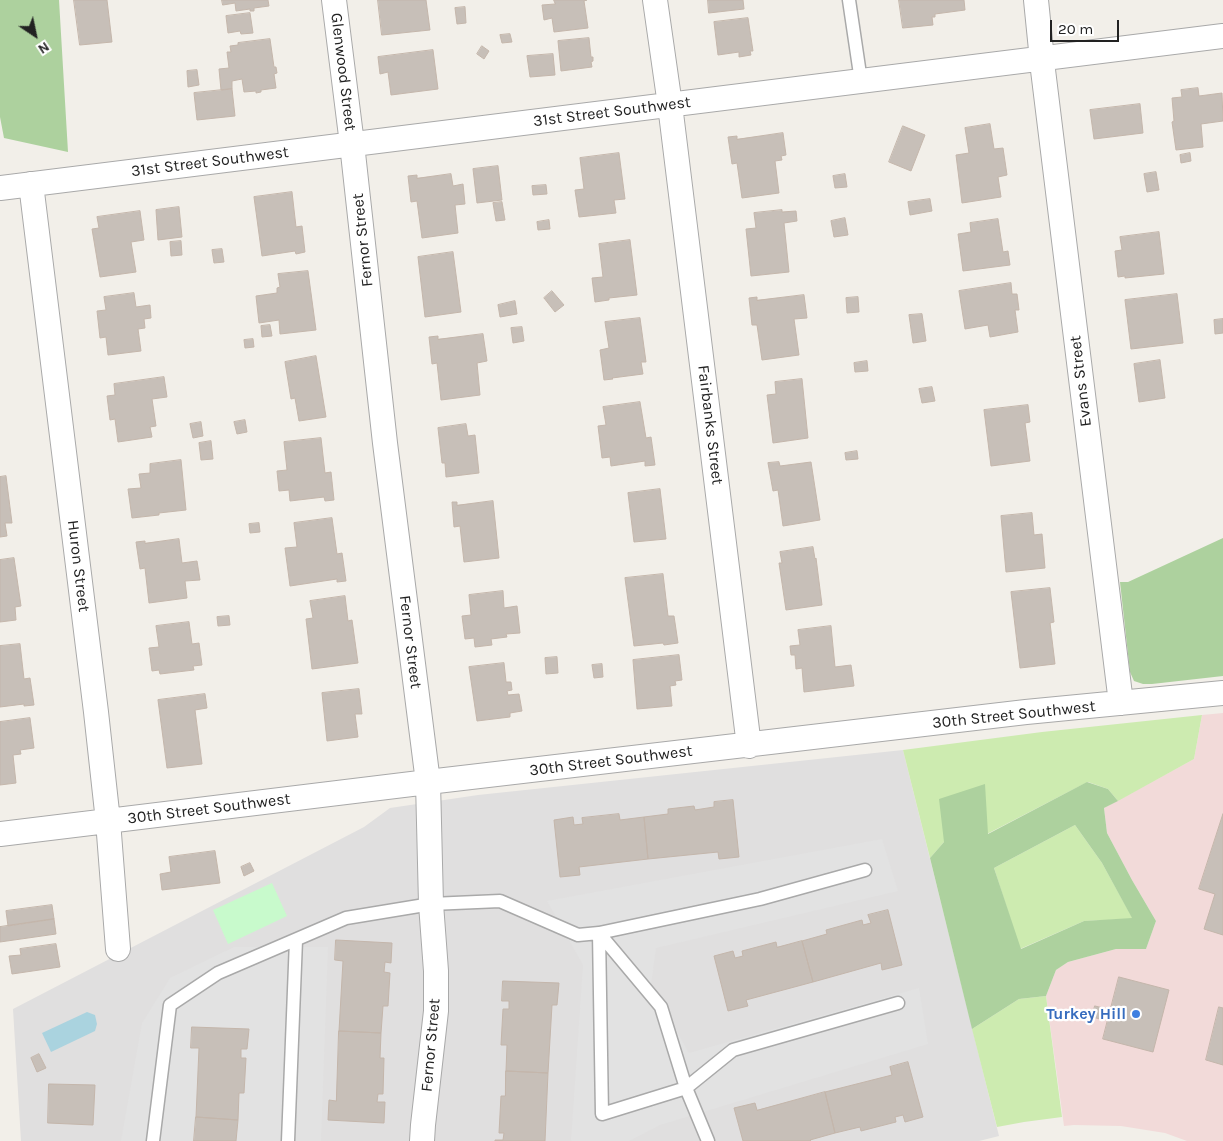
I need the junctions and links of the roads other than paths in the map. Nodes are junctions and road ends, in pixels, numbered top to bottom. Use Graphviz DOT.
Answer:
graph roads {
  1 [pos="334,0"];
  2 [pos="655,0"];
  3 [pos="849,0"];
  4 [pos="1036,0"];
  5 [pos="1223,36"];
  6 [pos="1042,58"];
  7 [pos="861,81"];
  8 [pos="670,105"];
  9 [pos="352,144"];
  10 [pos="31,184"];
  11 [pos="0,188"];
  12 [pos="1223,693"];
  13 [pos="1121,703"];
  14 [pos="749,746"];
  15 [pos="428,782"];
  16 [pos="108,821"];
  17 [pos="0,834"];
  18 [pos="865,870"];
  19 [pos="431,904"];
  20 [pos="599,933"];
  21 [pos="296,940"];
  22 [pos="118,950"];
  23 [pos="898,1003"];
  24 [pos="686,1088"];
  25 [pos="153,1141"];
  26 [pos="288,1141"];
  27 [pos="422,1141"];
  28 [pos="708,1141"];
  1 -- 9 [label="street, Glenwood Street"];
  2 -- 8 [label="street, Fairbanks Street"];
  3 -- 7 [label="lane"];
  4 -- 6 [label="street, Evans Street"];
  5 -- 6 [label="street, 31st Street Southwest"];
  6 -- 7 [label="street, 31st Street Southwest"];
  6 -- 13 [label="street, Evans Street"];
  7 -- 8 [label="street, 31st Street Southwest"];
  8 -- 9 [label="street, 31st Street Southwest"];
  8 -- 14 [label="street, Fairbanks Street"];
  9 -- 10 [label="street, 31st Street Southwest"];
  9 -- 15 [label="street, Fernor Street"];
  10 -- 11 [label="street, 31st Street Southwest"];
  10 -- 16 [label="street, Huron Street"];
  12 -- 13 [label="street, 30th Street Southwest"];
  13 -- 14 [label="street, 30th Street Southwest"];
  14 -- 15 [label="street, 30th Street Southwest"];
  15 -- 16 [label="street, 30th Street Southwest"];
  15 -- 19 [label="street, Fernor Street"];
  16 -- 17 [label="street, 30th Street Southwest"];
  16 -- 22 [label="street, Huron Street"];
  18 -- 20 [label="lane"];
  19 -- 20 [label="lane"];
  19 -- 21 [label="lane"];
  19 -- 27 [label="street, Fernor Street"];
  20 -- 24 [label="lane"];
  20 -- 24 [label="lane"];
  21 -- 25 [label="lane"];
  21 -- 26 [label="lane"];
  23 -- 24 [label="lane"];
  24 -- 28 [label="lane"];
}
